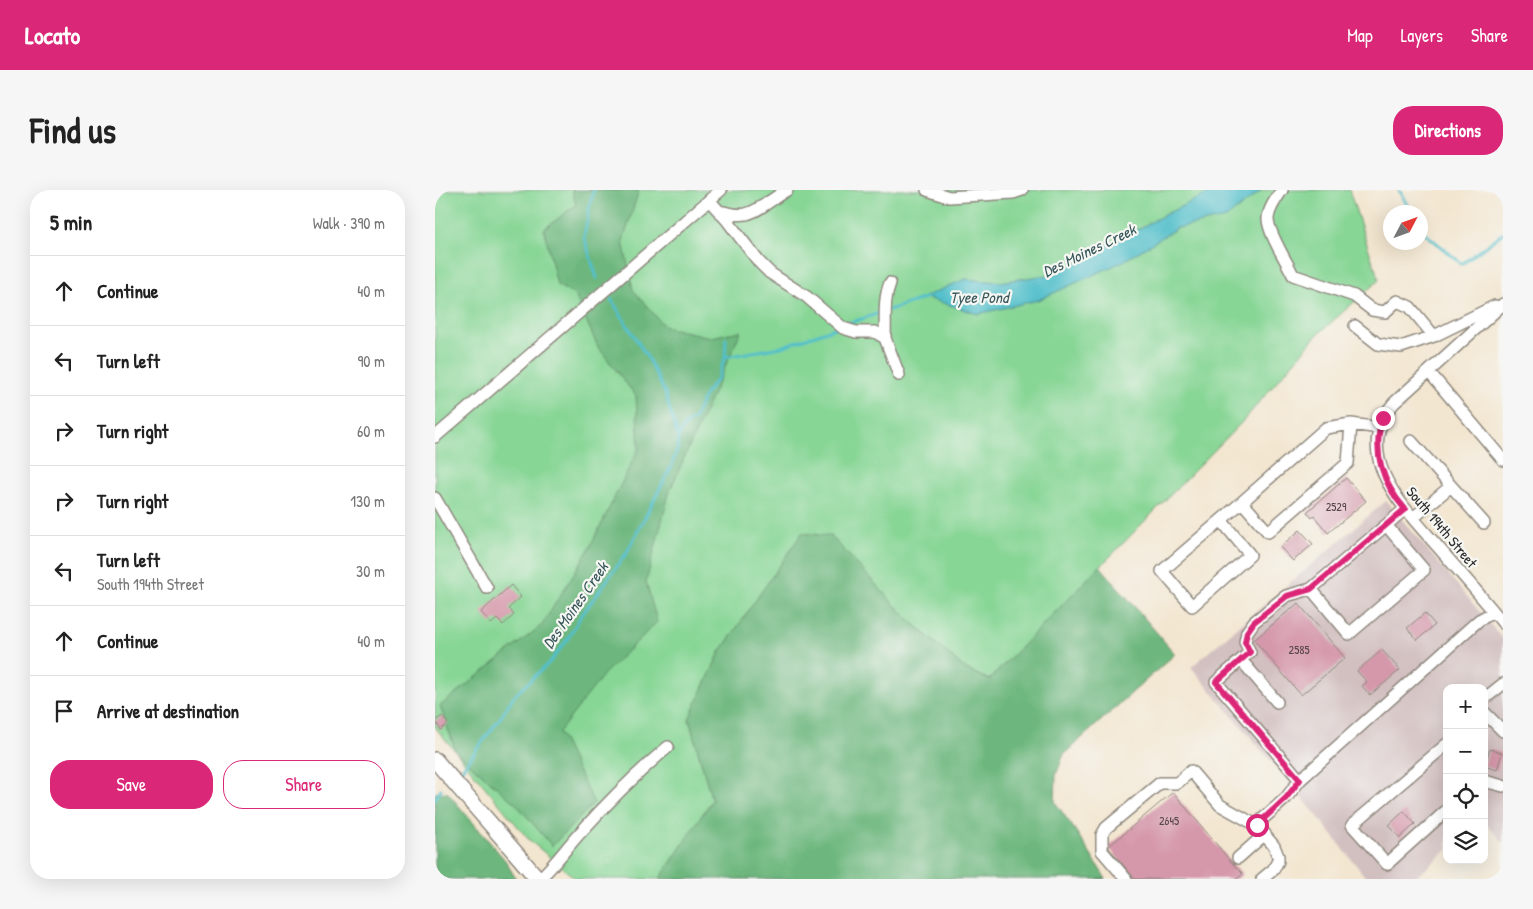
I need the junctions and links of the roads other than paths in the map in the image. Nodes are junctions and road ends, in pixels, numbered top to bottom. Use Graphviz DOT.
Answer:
graph roads {
  1 [pos="721,190"];
  2 [pos="787,190"];
  3 [pos="927,190"];
  4 [pos="1022,190"];
  5 [pos="1281,190"];
  6 [pos="709,200"];
  7 [pos="719,211"];
  8 [pos="890,283"];
  9 [pos="1503,303"];
  10 [pos="1355,326"];
  11 [pos="1434,336"];
  12 [pos="885,338"];
  13 [pos="1429,372"];
  14 [pos="899,375"];
  15 [pos="1351,424"];
  16 [pos="1380,428"];
  17 [pos="435,437"];
  18 [pos="1411,441"];
  19 [pos="1503,460"];
  20 [pos="1451,486"];
  21 [pos="435,498"];
  22 [pos="1242,502"];
  23 [pos="1405,509"];
  24 [pos="1413,518"];
  25 [pos="1221,520"];
  26 [pos="1484,523"];
  27 [pos="1386,525"];
  28 [pos="487,588"];
  29 [pos="1311,589"];
  30 [pos="1494,612"];
  31 [pos="1503,623"];
  32 [pos="1241,660"];
  33 [pos="1501,689"];
  34 [pos="1488,697"];
  35 [pos="1277,702"];
  36 [pos="1488,716"];
  37 [pos="1503,731"];
  38 [pos="668,746"];
  39 [pos="1443,747"];
  40 [pos="435,760"];
  41 [pos="1300,780"];
  42 [pos="1488,781"];
  43 [pos="1503,786"];
  44 [pos="1443,814"];
  45 [pos="1257,825"];
  46 [pos="1265,834"];
  47 [pos="1238,858"];
  48 [pos="539,879"];
  49 [pos="1126,879"];
  50 [pos="1262,879"];
  1 -- 6 [label="street"];
  2 -- 7 [label="street"];
  3 -- 4 [label="street"];
  5 -- 11 [label="street"];
  6 -- 7 [label="street"];
  6 -- 17 [label="street"];
  7 -- 12 [label="street"];
  8 -- 12 [label="street"];
  9 -- 11 [label="street"];
  9 -- 13 [label="street"];
  10 -- 11 [label="street"];
  12 -- 14 [label="street"];
  13 -- 16 [label="street"];
  13 -- 19 [label="street"];
  15 -- 16 [label="street"];
  15 -- 22 [label="street"];
  15 -- 22 [label="street"];
  16 -- 23 [label="street, South 194th Street"];
  18 -- 20 [label="street"];
  20 -- 24 [label="street"];
  20 -- 26 [label="street"];
  21 -- 28 [label="street"];
  22 -- 25 [label="street"];
  23 -- 24 [label="street, South 194th Street"];
  23 -- 27 [label="street"];
  24 -- 30 [label="street, South 194th Street"];
  25 -- 25 [label="street"];
  27 -- 29 [label="street"];
  27 -- 29 [label="street"];
  29 -- 32 [label="street"];
  30 -- 31 [label="street, South 194th Street"];
  30 -- 41 [label="street"];
  32 -- 35 [label="street"];
  32 -- 41 [label="street"];
  33 -- 34 [label="street"];
  36 -- 37 [label="street"];
  38 -- 48 [label="street"];
  39 -- 44 [label="street"];
  40 -- 48 [label="main road"];
  41 -- 45 [label="street"];
  42 -- 43 [label="street"];
  45 -- 46 [label="street"];
  45 -- 49 [label="street"];
  46 -- 47 [label="street"];
  46 -- 50 [label="street"];
}
